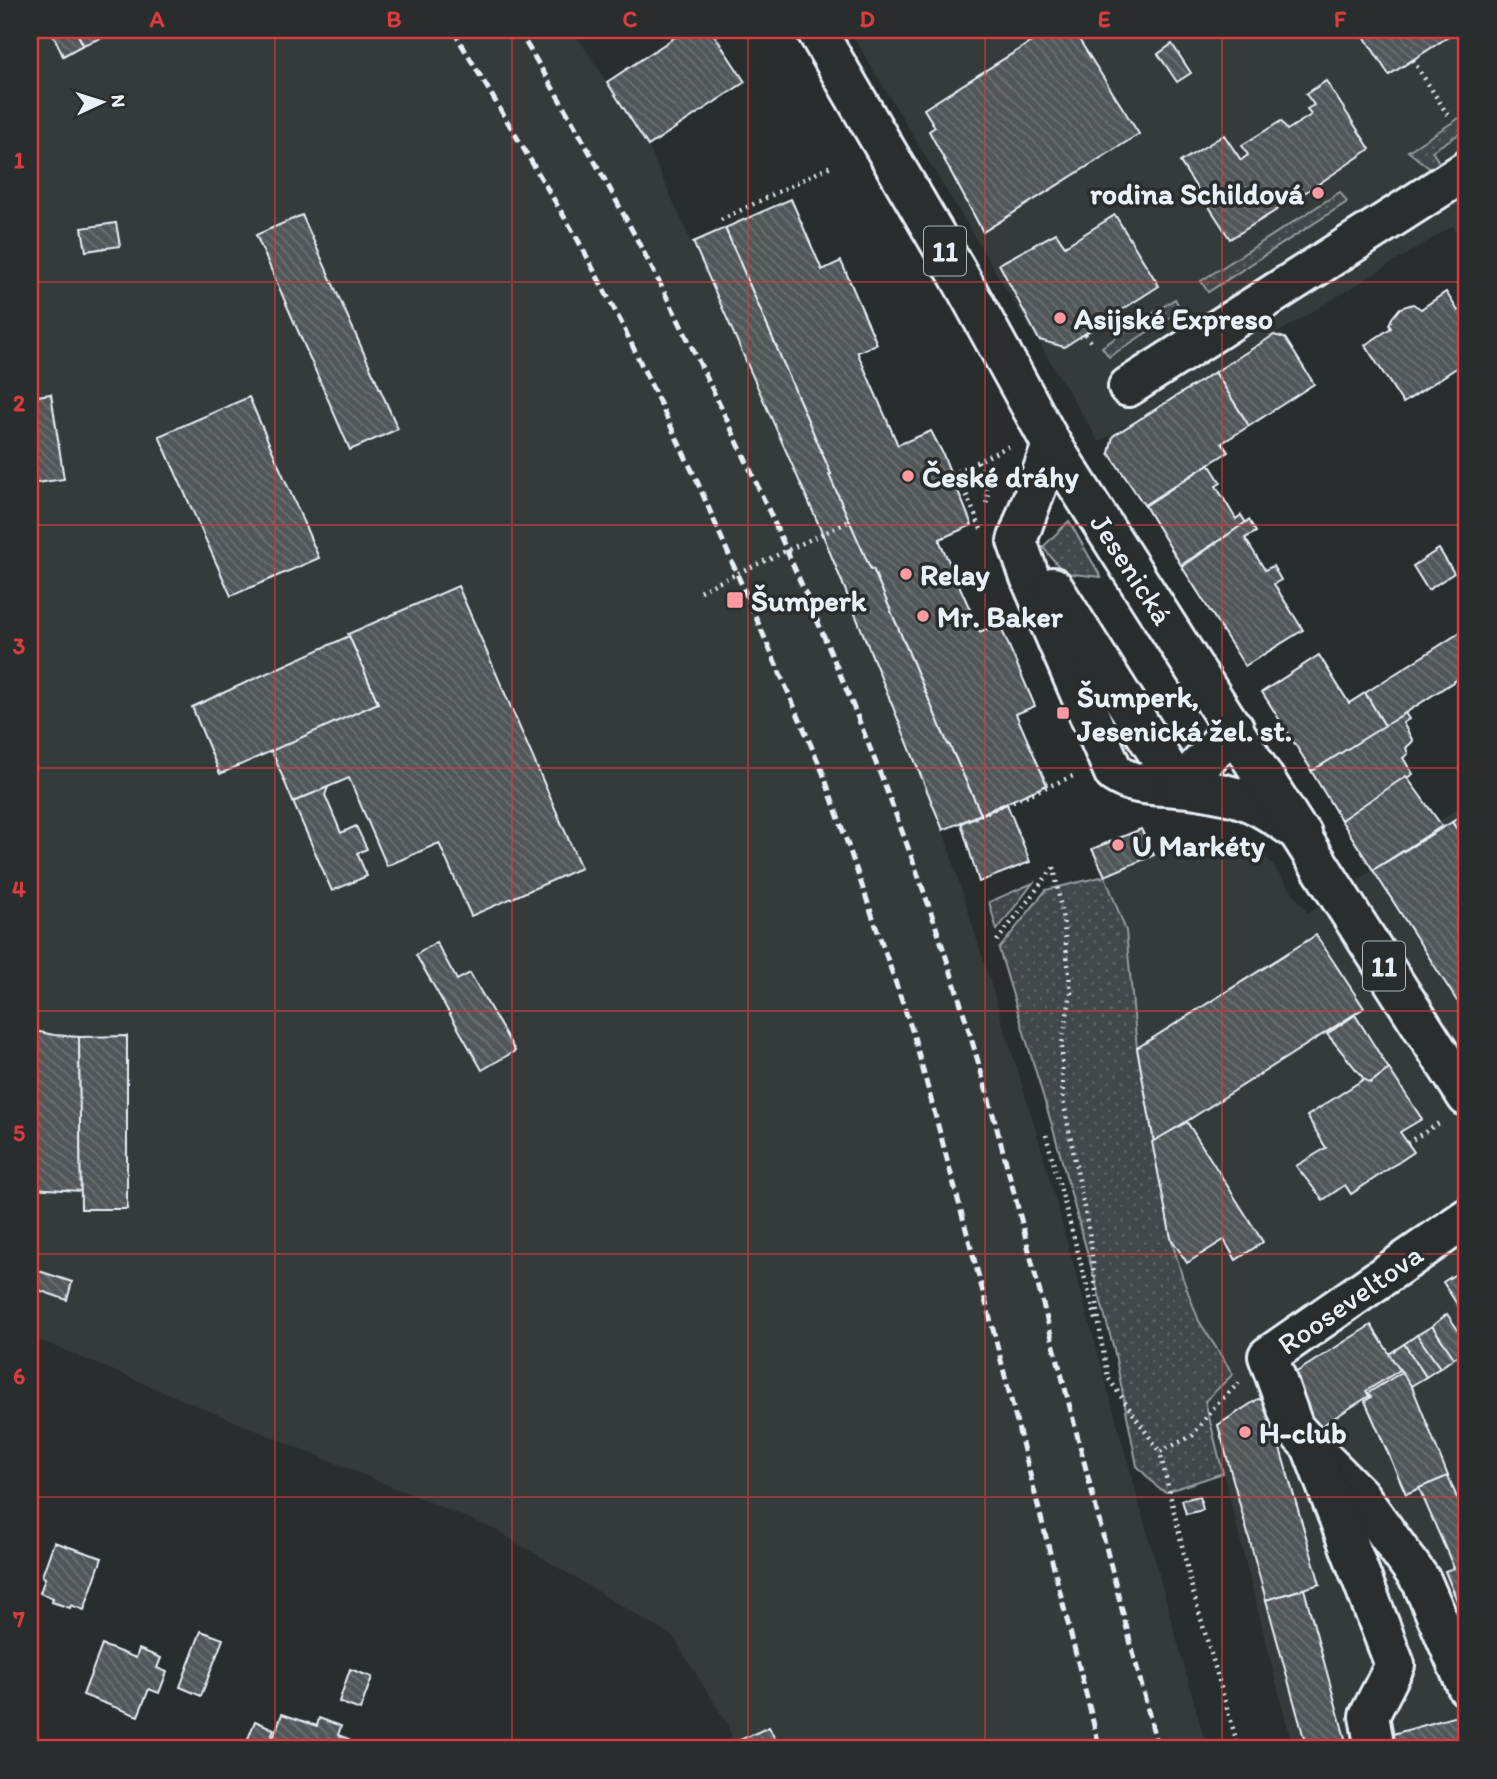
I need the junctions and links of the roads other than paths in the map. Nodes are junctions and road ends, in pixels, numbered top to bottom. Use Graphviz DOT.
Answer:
graph roads {
  1 [pos="816,30"];
  2 [pos="1467,170"];
  3 [pos="1128,387"];
  4 [pos="1036,443"];
  5 [pos="1234,728"];
  6 [pos="1179,787"];
  7 [pos="1302,834"];
  8 [pos="1467,1097"];
  9 [pos="1467,1218"];
  10 [pos="1311,1446"];
  11 [pos="1467,1687"];
  12 [pos="1375,1749"];
  1 -- 4 [label="street, Jesenická / 11"];
  2 -- 3 [label="street"];
  4 -- 5 [label="street, Jesenická / 11"];
  4 -- 6 [label="street"];
  5 -- 6 [label="street"];
  5 -- 7 [label="street, Jesenická / 11"];
  6 -- 7 [label="street"];
  7 -- 8 [label="street, Jesenická / 11"];
  9 -- 10 [label="street, Rooseveltova"];
  10 -- 11 [label="street"];
  10 -- 12 [label="street, Rooseveltova"];
}
